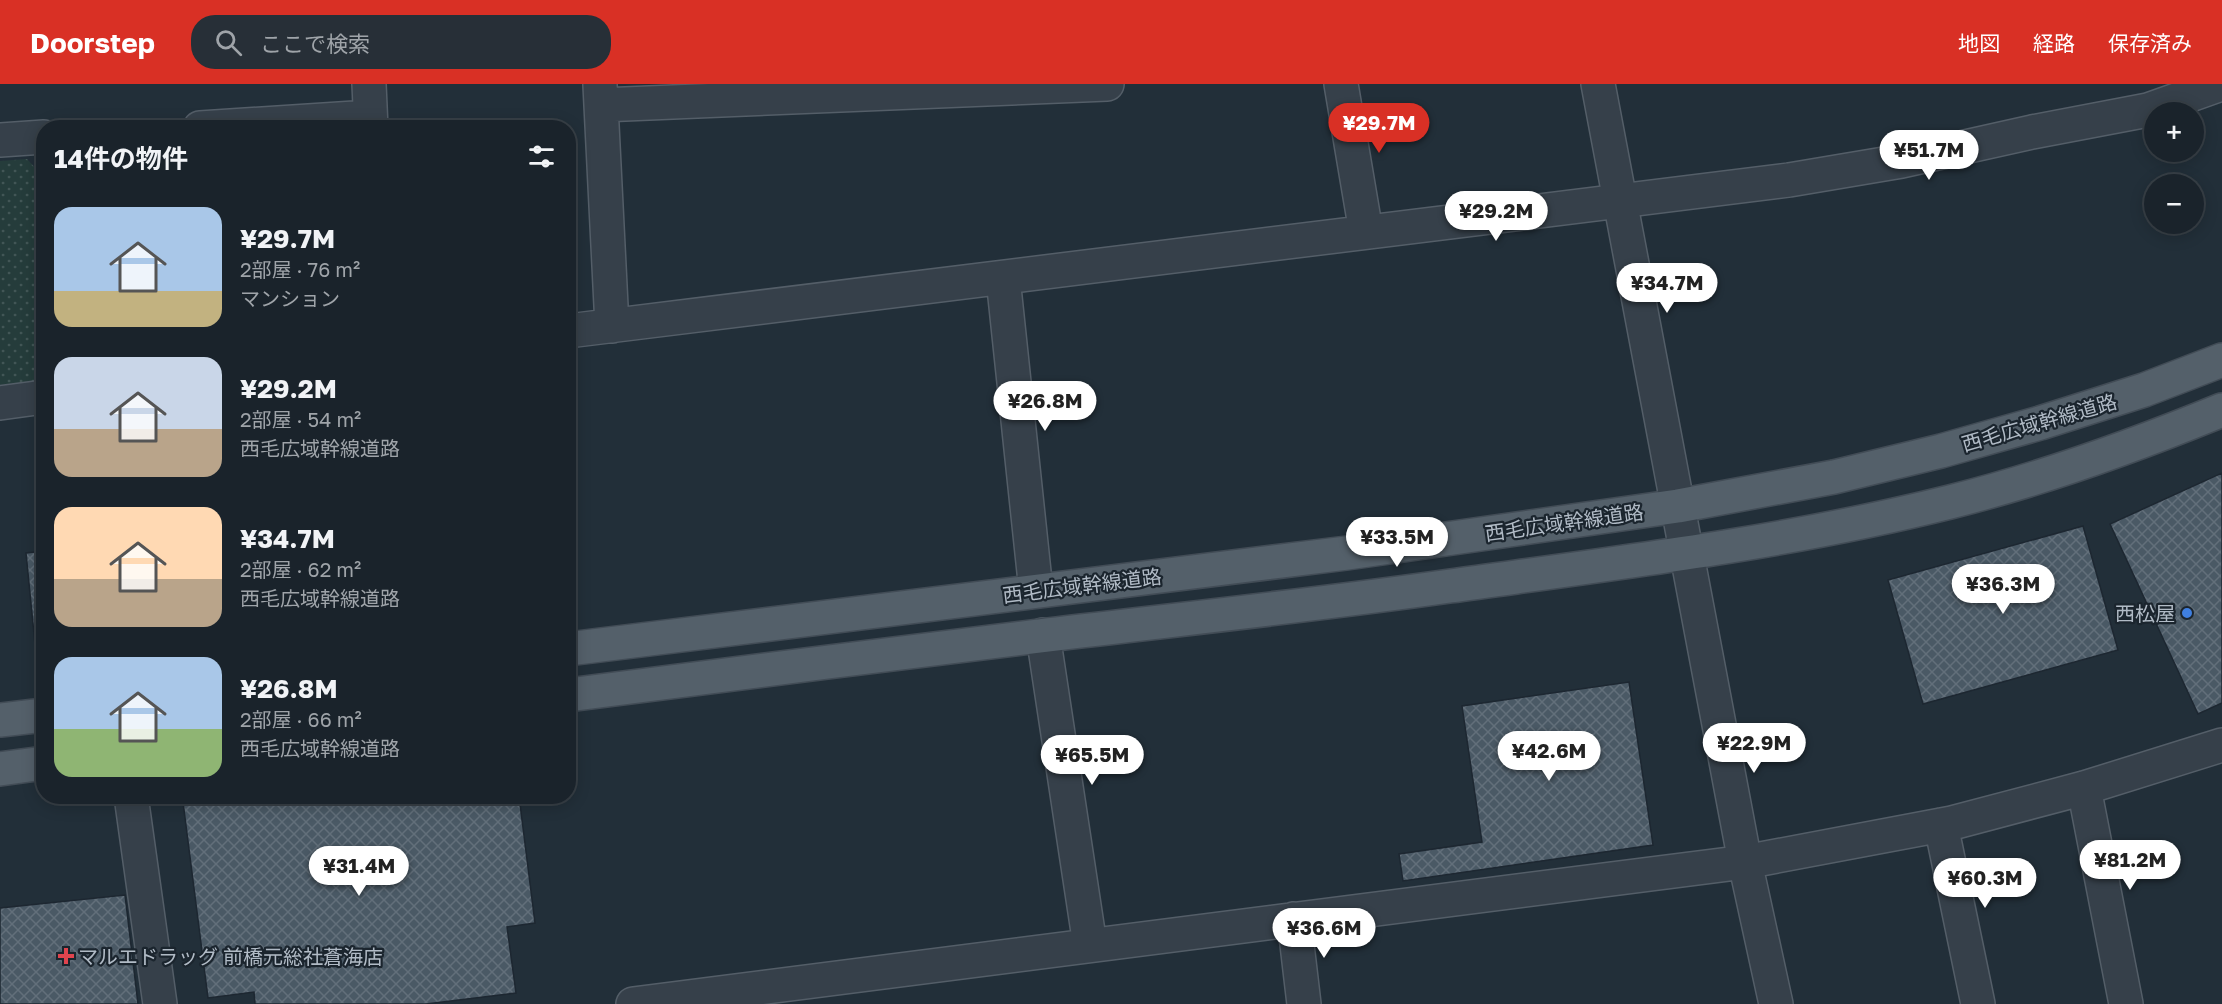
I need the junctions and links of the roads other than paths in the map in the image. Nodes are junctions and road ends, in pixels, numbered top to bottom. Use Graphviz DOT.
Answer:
graph roads {
  1 [pos="369,84"];
  2 [pos="1107,84"];
  3 [pos="1341,84"];
  4 [pos="1598,84"];
  5 [pos="2221,84"];
  6 [pos="600,95"];
  7 [pos="370,120"];
  8 [pos="36,138"];
  9 [pos="0,140"];
  10 [pos="1619,202"];
  11 [pos="1366,232"];
  12 [pos="1003,278"];
  13 [pos="612,326"];
  14 [pos="576,330"];
  15 [pos="2222,360"];
  16 [pos="36,398"];
  17 [pos="0,403"];
  18 [pos="2222,410"];
  19 [pos="1678,506"];
  20 [pos="1686,554"];
  21 [pos="1036,591"];
  22 [pos="1043,635"];
  23 [pos="576,648"];
  24 [pos="576,694"];
  25 [pos="36,716"];
  26 [pos="0,720"];
  27 [pos="2222,746"];
  28 [pos="36,764"];
  29 [pos="0,769"];
  30 [pos="2084,788"];
  31 [pos="132,804"];
  32 [pos="1941,825"];
  33 [pos="1745,862"];
  34 [pos="1294,919"];
  35 [pos="1090,945"];
  36 [pos="823,992"];
  37 [pos="160,1004"];
  38 [pos="633,1004"];
  39 [pos="1304,1004"];
  40 [pos="1776,1004"];
  41 [pos="1978,1004"];
  42 [pos="2126,1004"];
  1 -- 7 [label="street"];
  2 -- 6 [label="street"];
  3 -- 11 [label="street"];
  4 -- 10 [label="street"];
  5 -- 10 [label="street"];
  6 -- 13 [label="street"];
  8 -- 9 [label="street"];
  10 -- 11 [label="street"];
  10 -- 19 [label="street"];
  11 -- 12 [label="street"];
  12 -- 13 [label="street"];
  12 -- 21 [label="street"];
  13 -- 14 [label="street"];
  15 -- 19 [label="main road, 西毛広域幹線道路"];
  16 -- 17 [label="street"];
  18 -- 20 [label="main road"];
  19 -- 20 [label="street"];
  19 -- 21 [label="main road, 西毛広域幹線道路"];
  20 -- 22 [label="main road"];
  20 -- 33 [label="street"];
  21 -- 23 [label="main road, 西毛広域幹線道路"];
  22 -- 24 [label="main road"];
  22 -- 35 [label="street"];
  25 -- 26 [label="main road"];
  27 -- 30 [label="street"];
  28 -- 29 [label="main road"];
  30 -- 32 [label="street"];
  30 -- 42 [label="street"];
  31 -- 37 [label="street"];
  32 -- 33 [label="street"];
  32 -- 41 [label="street"];
  33 -- 34 [label="street"];
  33 -- 40 [label="street"];
  34 -- 35 [label="street"];
  34 -- 39 [label="street"];
  35 -- 36 [label="street"];
  36 -- 38 [label="street"];
}
